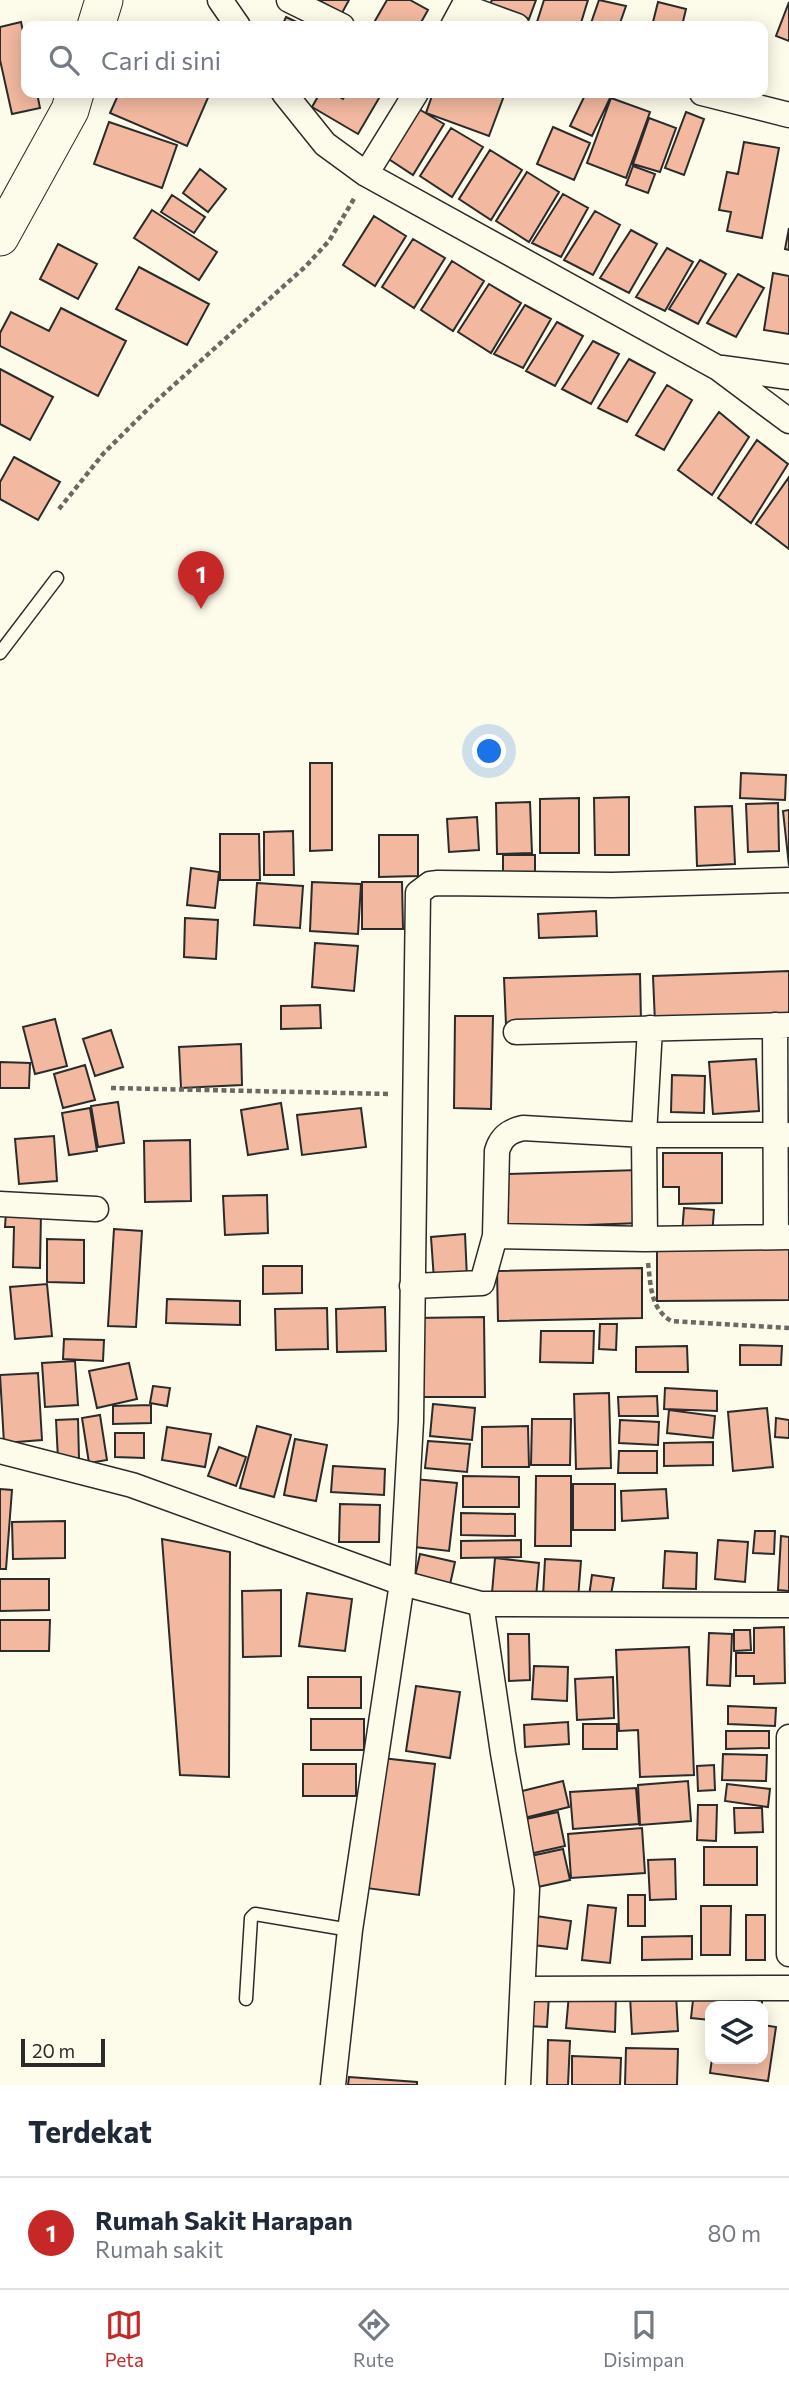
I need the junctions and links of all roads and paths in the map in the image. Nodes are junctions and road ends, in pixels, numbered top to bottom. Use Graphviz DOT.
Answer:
graph roads {
  1 [pos="104,0"];
  2 [pos="220,0"];
  3 [pos="289,0"];
  4 [pos="462,11"];
  5 [pos="98,21"];
  6 [pos="235,21"];
  7 [pos="332,21"];
  8 [pos="499,21"];
  9 [pos="74,98"];
  10 [pos="288,98"];
  11 [pos="413,98"];
  12 [pos="723,98"];
  13 [pos="789,114"];
  14 [pos="366,174"];
  15 [pos="0,237"];
  16 [pos="718,368"];
  17 [pos="789,377"];
  18 [pos="789,421"];
  19 [pos="59,509"];
  20 [pos="57,578"];
  21 [pos="0,653"];
  22 [pos="789,880"];
  23 [pos="782,1025"];
  24 [pos="650,1028"];
  25 [pos="516,1032"];
  26 [pos="111,1088"];
  27 [pos="416,1094"];
  28 [pos="645,1135"];
  29 [pos="781,1136"];
  30 [pos="0,1204"];
  31 [pos="96,1209"];
  32 [pos="495,1236"];
  33 [pos="783,1237"];
  34 [pos="645,1239"];
  35 [pos="412,1286"];
  36 [pos="789,1328"];
  37 [pos="0,1451"];
  38 [pos="402,1583"];
  39 [pos="481,1604"];
  40 [pos="789,1605"];
  41 [pos="789,1737"];
  42 [pos="350,1930"];
  43 [pos="789,1954"];
  44 [pos="789,1988"];
  45 [pos="524,1989"];
  46 [pos="246,1999"];
  47 [pos="333,2085"];
  48 [pos="518,2085"];
  1 -- 5 [label="main road"];
  2 -- 6 [label="street"];
  3 -- 7 [label="street"];
  4 -- 8 [label="street"];
  9 -- 15 [label="main road"];
  10 -- 14 [label="street"];
  11 -- 14 [label="street"];
  12 -- 13 [label="street"];
  14 -- 16 [label="street"];
  14 -- 19 [label="path"];
  16 -- 17 [label="street"];
  16 -- 18 [label="street"];
  20 -- 21 [label="lane"];
  22 -- 27 [label="street"];
  23 -- 24 [label="street"];
  23 -- 29 [label="street"];
  24 -- 25 [label="street"];
  24 -- 28 [label="street"];
  26 -- 27 [label="path"];
  27 -- 35 [label="street"];
  28 -- 29 [label="street"];
  28 -- 32 [label="street"];
  28 -- 34 [label="street"];
  29 -- 33 [label="street"];
  30 -- 31 [label="street"];
  32 -- 34 [label="street"];
  32 -- 35 [label="street"];
  33 -- 34 [label="street"];
  34 -- 36 [label="path"];
  35 -- 38 [label="street"];
  37 -- 38 [label="street"];
  38 -- 39 [label="street"];
  38 -- 42 [label="street"];
  39 -- 40 [label="street"];
  39 -- 45 [label="street"];
  41 -- 43 [label="street"];
  42 -- 46 [label="lane"];
  42 -- 47 [label="street"];
  44 -- 45 [label="street"];
  45 -- 48 [label="street"];
}
